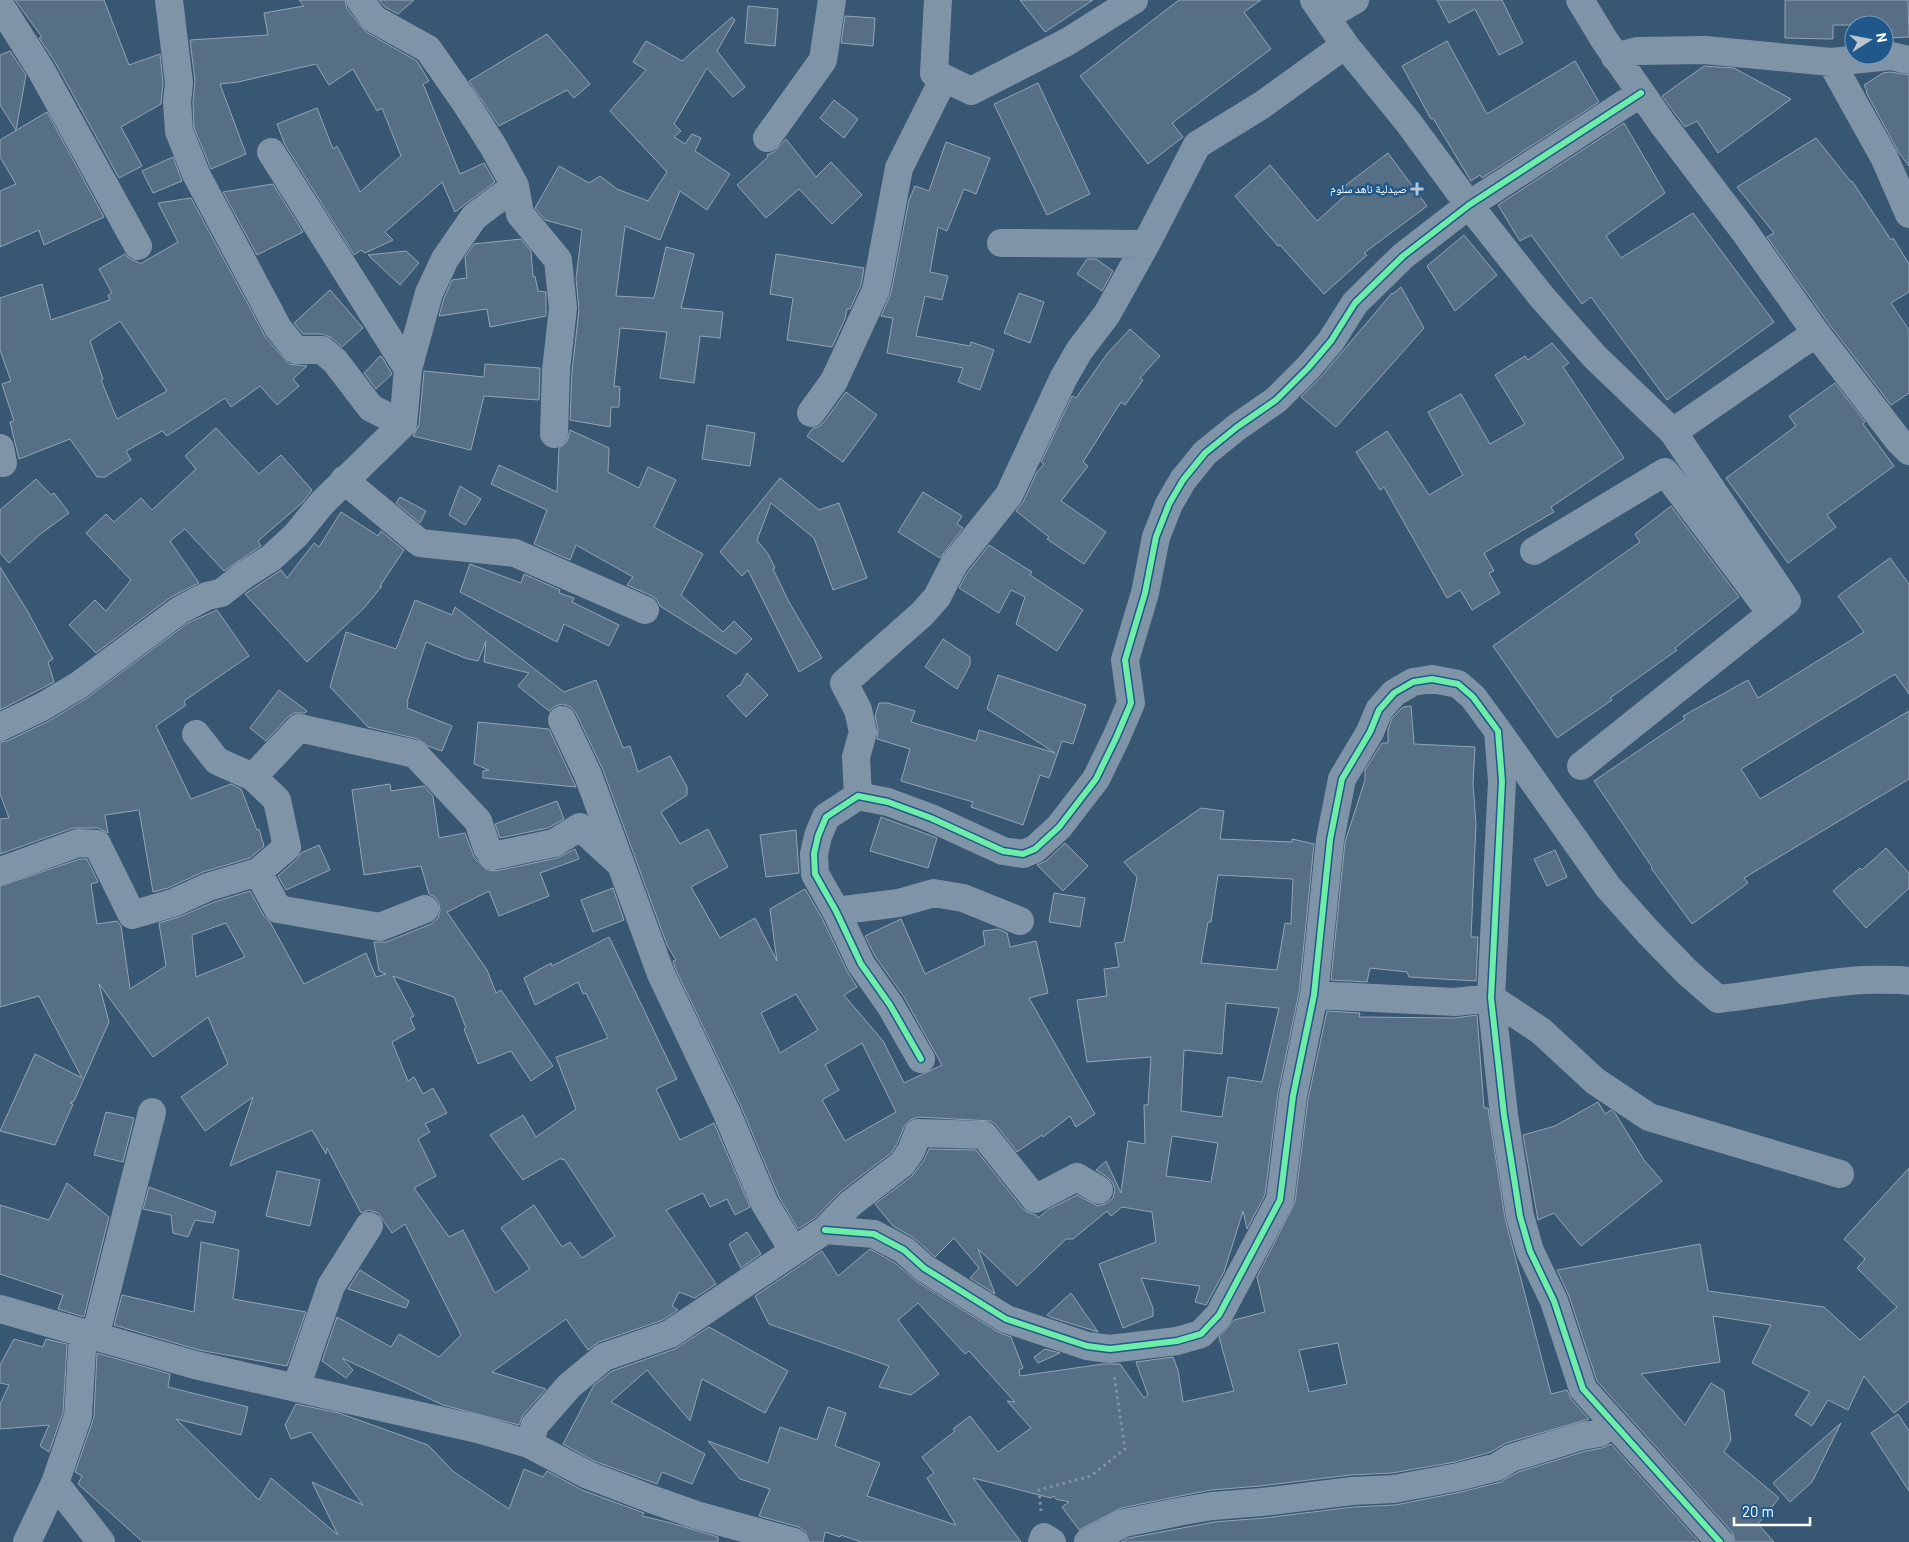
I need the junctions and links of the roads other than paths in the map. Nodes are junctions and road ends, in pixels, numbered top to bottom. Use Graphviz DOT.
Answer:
graph roads {
  1 [pos="169,0"];
  2 [pos="360,0"];
  3 [pos="832,0"];
  4 [pos="938,0"];
  5 [pos="1134,0"];
  6 [pos="1355,0"];
  7 [pos="1580,0"];
  8 [pos="1320,8"];
  9 [pos="1,10"];
  10 [pos="1345,45"];
  11 [pos="1616,57"];
  12 [pos="1909,60"];
  13 [pos="1831,62"];
  14 [pos="944,78"];
  15 [pos="1641,93"];
  16 [pos="767,138"];
  17 [pos="271,152"];
  18 [pos="515,186"];
  19 [pos="1468,205"];
  20 [pos="1909,214"];
  21 [pos="1001,243"];
  22 [pos="1146,244"];
  23 [pos="138,246"];
  24 [pos="1816,333"];
  25 [pos="408,369"];
  26 [pos="811,413"];
  27 [pos="403,424"];
  28 [pos="1673,432"];
  29 [pos="554,434"];
  30 [pos="1905,440"];
  31 [pos="344,480"];
  32 [pos="1534,551"];
  33 [pos="645,610"];
  34 [pos="1771,613"];
  35 [pos="562,720"];
  36 [pos="0,727"];
  37 [pos="1498,731"];
  38 [pos="196,734"];
  39 [pos="1581,766"];
  40 [pos="253,777"];
  41 [pos="858,796"];
  42 [pos="620,864"];
  43 [pos="0,871"];
  44 [pos="258,872"];
  45 [pos="424,909"];
  46 [pos="836,911"];
  47 [pos="1020,921"];
  48 [pos="1909,981"];
  49 [pos="1314,995"];
  50 [pos="1491,998"];
  51 [pos="921,1059"];
  52 [pos="152,1112"];
  53 [pos="1840,1174"];
  54 [pos="1099,1190"];
  55 [pos="369,1226"];
  56 [pos="825,1230"];
  57 [pos="793,1250"];
  58 [pos="0,1309"];
  59 [pos="89,1335"];
  60 [pos="296,1388"];
  61 [pos="1613,1423"];
  62 [pos="528,1444"];
  63 [pos="55,1483"];
  64 [pos="27,1542"];
  65 [pos="101,1542"];
  66 [pos="794,1542"];
  67 [pos="1088,1542"];
  68 [pos="1720,1542"];
  1 -- 27 [label="street"];
  2 -- 18 [label="street"];
  3 -- 16 [label="street"];
  4 -- 14 [label="street"];
  5 -- 14 [label="street"];
  6 -- 8 [label="street"];
  7 -- 11 [label="street"];
  8 -- 10 [label="street"];
  9 -- 23 [label="street"];
  10 -- 19 [label="street"];
  10 -- 22 [label="street"];
  11 -- 13 [label="street"];
  11 -- 15 [label="street"];
  12 -- 13 [label="street"];
  13 -- 20 [label="street"];
  14 -- 26 [label="street"];
  15 -- 19 [label="street"];
  15 -- 24 [label="street"];
  17 -- 25 [label="street"];
  18 -- 25 [label="street"];
  18 -- 29 [label="street"];
  19 -- 28 [label="street"];
  19 -- 41 [label="street"];
  21 -- 22 [label="street"];
  22 -- 41 [label="street"];
  24 -- 28 [label="street"];
  24 -- 30 [label="street"];
  25 -- 27 [label="street"];
  27 -- 31 [label="street"];
  28 -- 34 [label="street"];
  31 -- 33 [label="street"];
  31 -- 36 [label="street"];
  32 -- 34 [label="street"];
  34 -- 39 [label="street"];
  35 -- 42 [label="street"];
  37 -- 48 [label="street"];
  37 -- 49 [label="street"];
  37 -- 50 [label="street"];
  38 -- 40 [label="street"];
  40 -- 42 [label="street"];
  40 -- 44 [label="street"];
  41 -- 46 [label="street"];
  42 -- 57 [label="street"];
  43 -- 44 [label="street"];
  44 -- 45 [label="street"];
  46 -- 47 [label="street"];
  46 -- 51 [label="street"];
  49 -- 50 [label="street"];
  49 -- 56 [label="street"];
  50 -- 53 [label="street"];
  50 -- 61 [label="street"];
  52 -- 59 [label="street"];
  54 -- 56 [label="street"];
  55 -- 60 [label="street"];
  56 -- 57 [label="street"];
  57 -- 62 [label="street"];
  58 -- 59 [label="street"];
  59 -- 60 [label="street"];
  59 -- 63 [label="street"];
  60 -- 62 [label="street"];
  61 -- 67 [label="street"];
  61 -- 68 [label="street"];
  62 -- 66 [label="street"];
  63 -- 64 [label="street"];
  63 -- 65 [label="street"];
}
